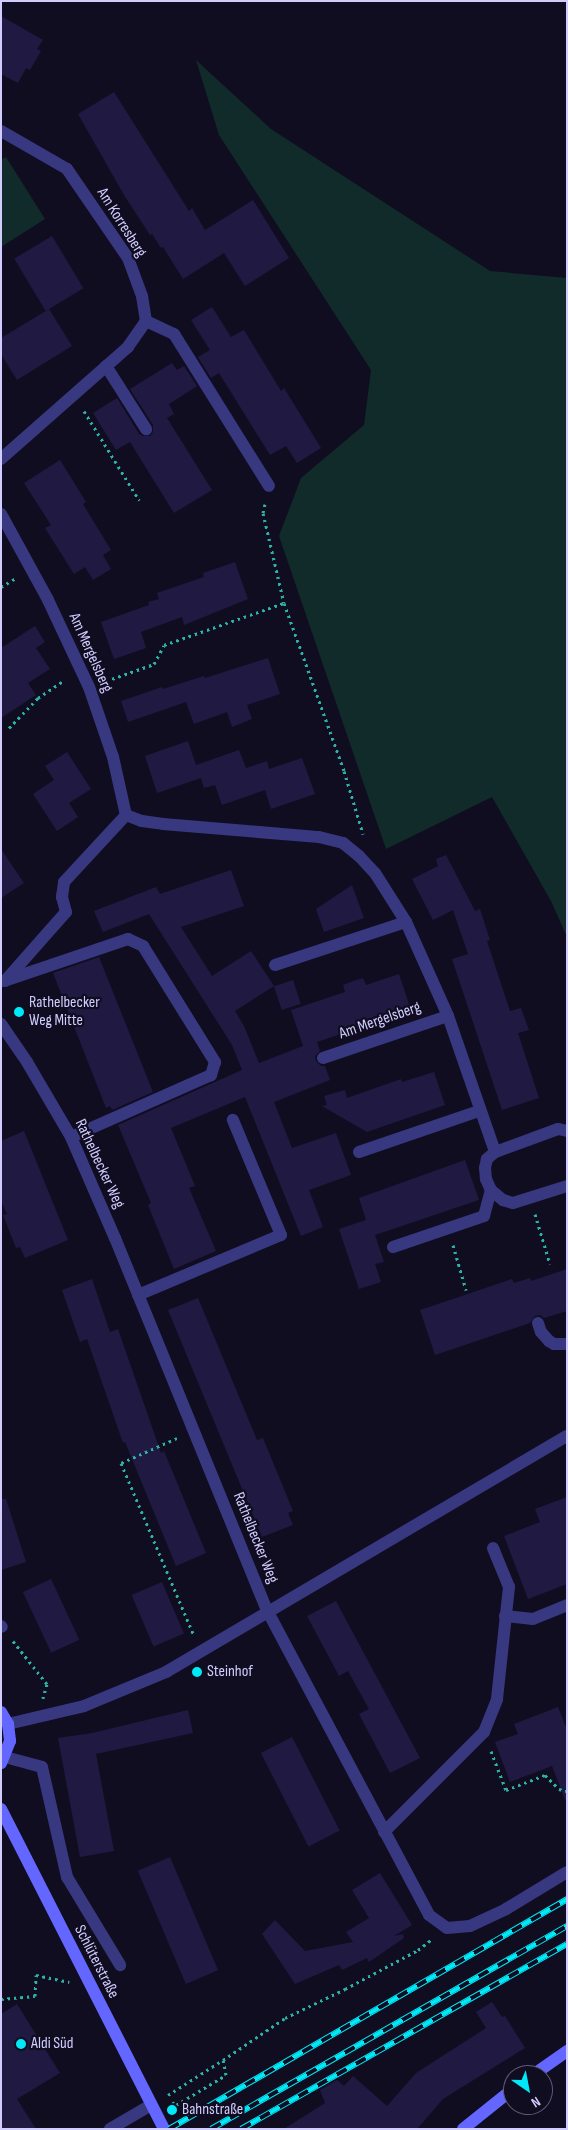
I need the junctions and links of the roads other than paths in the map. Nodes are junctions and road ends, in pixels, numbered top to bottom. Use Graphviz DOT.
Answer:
graph roads {
  1 [pos="1,131"];
  2 [pos="146,321"];
  3 [pos="106,366"];
  4 [pos="146,429"];
  5 [pos="1,459"];
  6 [pos="269,486"];
  7 [pos="1,514"];
  8 [pos="126,815"];
  9 [pos="406,922"];
  10 [pos="276,965"];
  11 [pos="3,983"];
  12 [pos="448,1016"];
  13 [pos="1,1024"];
  14 [pos="323,1058"];
  15 [pos="479,1111"];
  16 [pos="233,1120"];
  17 [pos="567,1131"];
  18 [pos="71,1137"];
  19 [pos="359,1152"];
  20 [pos="494,1152"];
  21 [pos="567,1186"];
  22 [pos="491,1190"];
  23 [pos="393,1246"];
  24 [pos="138,1295"];
  25 [pos="538,1323"];
  26 [pos="567,1344"];
  27 [pos="567,1436"];
  28 [pos="493,1548"];
  29 [pos="567,1605"];
  30 [pos="268,1612"];
  31 [pos="506,1616"];
  32 [pos="1,1712"];
  33 [pos="8,1724"];
  34 [pos="3,1760"];
  35 [pos="1,1809"];
  36 [pos="384,1832"];
  37 [pos="567,1872"];
  38 [pos="120,1965"];
  39 [pos="567,2051"];
  40 [pos="547,2065"];
  41 [pos="503,2097"];
  42 [pos="151,2105"];
  43 [pos="110,2129"];
  44 [pos="164,2129"];
  45 [pos="463,2129"];
  1 -- 2 [label="street, Am Korresberg"];
  2 -- 3 [label="street"];
  2 -- 6 [label="street"];
  3 -- 4 [label="street"];
  3 -- 5 [label="street"];
  7 -- 8 [label="street, Am Mergelsberg"];
  8 -- 9 [label="street, Am Mergelsberg"];
  8 -- 11 [label="street"];
  9 -- 10 [label="street"];
  9 -- 12 [label="street, Am Mergelsberg"];
  11 -- 18 [label="street"];
  12 -- 14 [label="street, Am Mergelsberg"];
  12 -- 15 [label="street, Am Mergelsberg"];
  13 -- 18 [label="street, Rathelbecker Weg"];
  15 -- 19 [label="street"];
  15 -- 20 [label="street, Am Mergelsberg"];
  16 -- 24 [label="street"];
  17 -- 20 [label="street"];
  18 -- 24 [label="street, Rathelbecker Weg"];
  20 -- 22 [label="street"];
  21 -- 22 [label="street"];
  22 -- 23 [label="street"];
  24 -- 30 [label="street, Rathelbecker Weg"];
  25 -- 26 [label="street"];
  27 -- 30 [label="street"];
  28 -- 31 [label="street"];
  29 -- 31 [label="street"];
  30 -- 33 [label="street"];
  30 -- 36 [label="street, Rathelbecker Weg"];
  31 -- 36 [label="street"];
  32 -- 33 [label="street"];
  33 -- 34 [label="street"];
  34 -- 38 [label="street"];
  35 -- 42 [label="street, Schlüterstraße"];
  36 -- 37 [label="street, Rathelbecker Weg"];
  39 -- 40 [label="street"];
  41 -- 45 [label="street"];
  42 -- 43 [label="street"];
  42 -- 44 [label="street, Schlüterstraße"];
}
